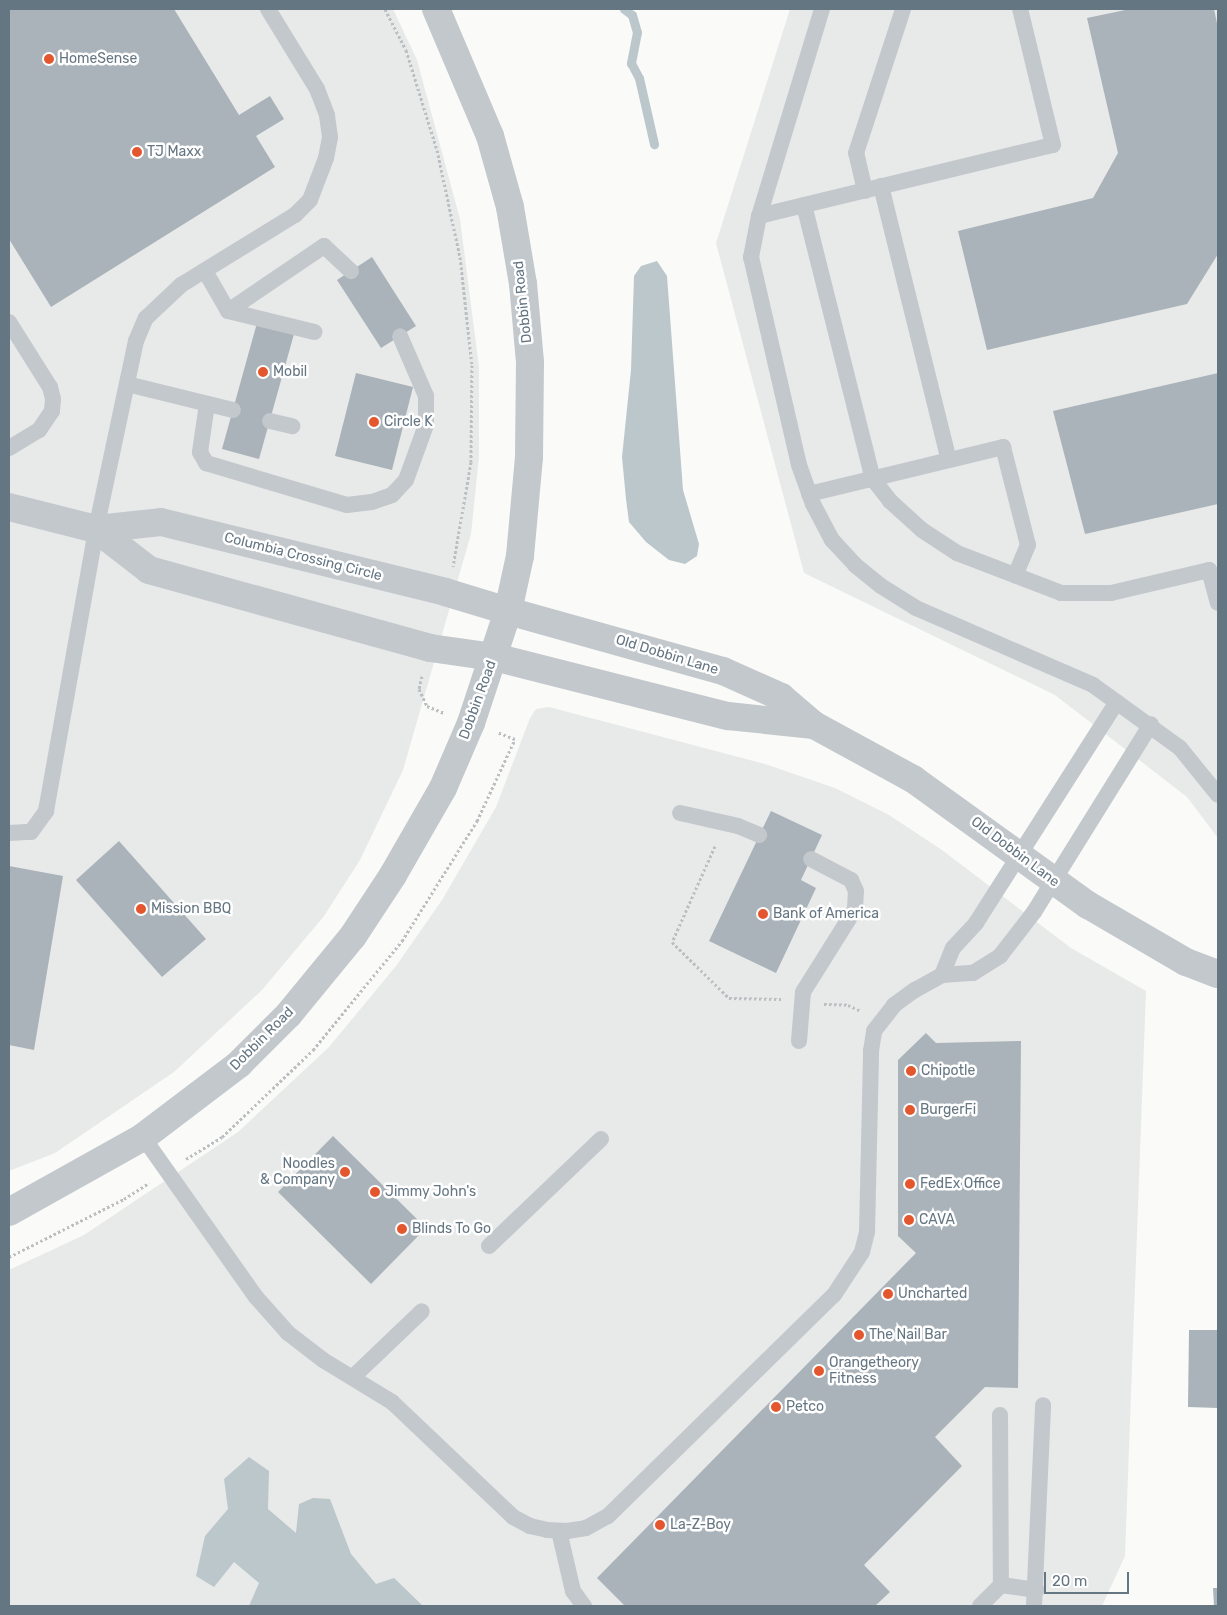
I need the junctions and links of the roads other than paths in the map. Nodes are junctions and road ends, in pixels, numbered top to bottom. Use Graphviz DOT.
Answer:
graph roads {
  1 [pos="268,9"];
  2 [pos="436,9"];
  3 [pos="822,9"];
  4 [pos="903,9"];
  5 [pos="1020,9"];
  6 [pos="881,186"];
  7 [pos="865,190"];
  8 [pos="804,205"];
  9 [pos="760,216"];
  10 [pos="205,270"];
  11 [pos="352,271"];
  12 [pos="228,312"];
  13 [pos="9,322"];
  14 [pos="316,332"];
  15 [pos="400,336"];
  16 [pos="127,384"];
  17 [pos="207,404"];
  18 [pos="232,410"];
  19 [pos="270,421"];
  20 [pos="292,426"];
  21 [pos="9,448"];
  22 [pos="948,460"];
  23 [pos="873,479"];
  24 [pos="809,494"];
  25 [pos="9,507"];
  26 [pos="96,529"];
  27 [pos="1015,575"];
  28 [pos="1218,603"];
  29 [pos="508,611"];
  30 [pos="494,657"];
  31 [pos="1117,702"];
  32 [pos="1151,724"];
  33 [pos="814,726"];
  34 [pos="1216,788"];
  35 [pos="680,813"];
  36 [pos="9,833"];
  37 [pos="759,835"];
  38 [pos="1020,855"];
  39 [pos="811,859"];
  40 [pos="1054,881"];
  41 [pos="1218,974"];
  42 [pos="942,975"];
  43 [pos="799,1042"];
  44 [pos="144,1137"];
  45 [pos="601,1139"];
  46 [pos="9,1212"];
  47 [pos="489,1246"];
  48 [pos="422,1311"];
  49 [pos="353,1377"];
  50 [pos="1043,1405"];
  51 [pos="1000,1415"];
  52 [pos="558,1531"];
  53 [pos="1001,1585"];
  54 [pos="1035,1598"];
  55 [pos="584,1606"];
  56 [pos="980,1606"];
  1 -- 10 [label="lane"];
  2 -- 29 [label="street, Dobbin Road"];
  3 -- 9 [label="lane"];
  4 -- 7 [label="lane"];
  5 -- 6 [label="lane"];
  6 -- 7 [label="lane"];
  6 -- 22 [label="lane"];
  7 -- 8 [label="lane"];
  8 -- 9 [label="lane"];
  8 -- 23 [label="lane"];
  9 -- 24 [label="lane"];
  10 -- 12 [label="lane"];
  10 -- 16 [label="lane"];
  11 -- 12 [label="lane"];
  12 -- 14 [label="lane"];
  13 -- 21 [label="lane"];
  15 -- 17 [label="lane"];
  16 -- 17 [label="lane"];
  16 -- 26 [label="lane"];
  17 -- 18 [label="lane"];
  19 -- 20 [label="lane"];
  22 -- 23 [label="lane"];
  22 -- 27 [label="lane"];
  23 -- 24 [label="lane"];
  23 -- 27 [label="lane"];
  24 -- 31 [label="lane"];
  25 -- 26 [label="street, Columbia Crossing Circle"];
  26 -- 29 [label="street, Columbia Crossing Circle"];
  26 -- 30 [label="street, Columbia Crossing Circle"];
  26 -- 36 [label="lane"];
  27 -- 28 [label="lane"];
  29 -- 30 [label="street, Dobbin Road"];
  29 -- 33 [label="street, Old Dobbin Lane"];
  30 -- 33 [label="street, Old Dobbin Lane"];
  30 -- 44 [label="street, Dobbin Road"];
  31 -- 32 [label="lane"];
  31 -- 38 [label="lane"];
  32 -- 34 [label="lane"];
  32 -- 40 [label="lane"];
  33 -- 38 [label="street, Old Dobbin Lane"];
  35 -- 37 [label="lane"];
  38 -- 40 [label="street, Old Dobbin Lane"];
  38 -- 42 [label="lane"];
  39 -- 43 [label="lane"];
  40 -- 41 [label="street, Old Dobbin Lane"];
  40 -- 42 [label="lane"];
  42 -- 52 [label="lane"];
  44 -- 46 [label="street, Dobbin Road"];
  44 -- 49 [label="lane"];
  45 -- 47 [label="lane"];
  48 -- 49 [label="lane"];
  49 -- 52 [label="lane"];
  50 -- 54 [label="lane"];
  51 -- 53 [label="lane"];
  52 -- 55 [label="lane"];
  53 -- 54 [label="lane"];
  53 -- 56 [label="lane"];
}
